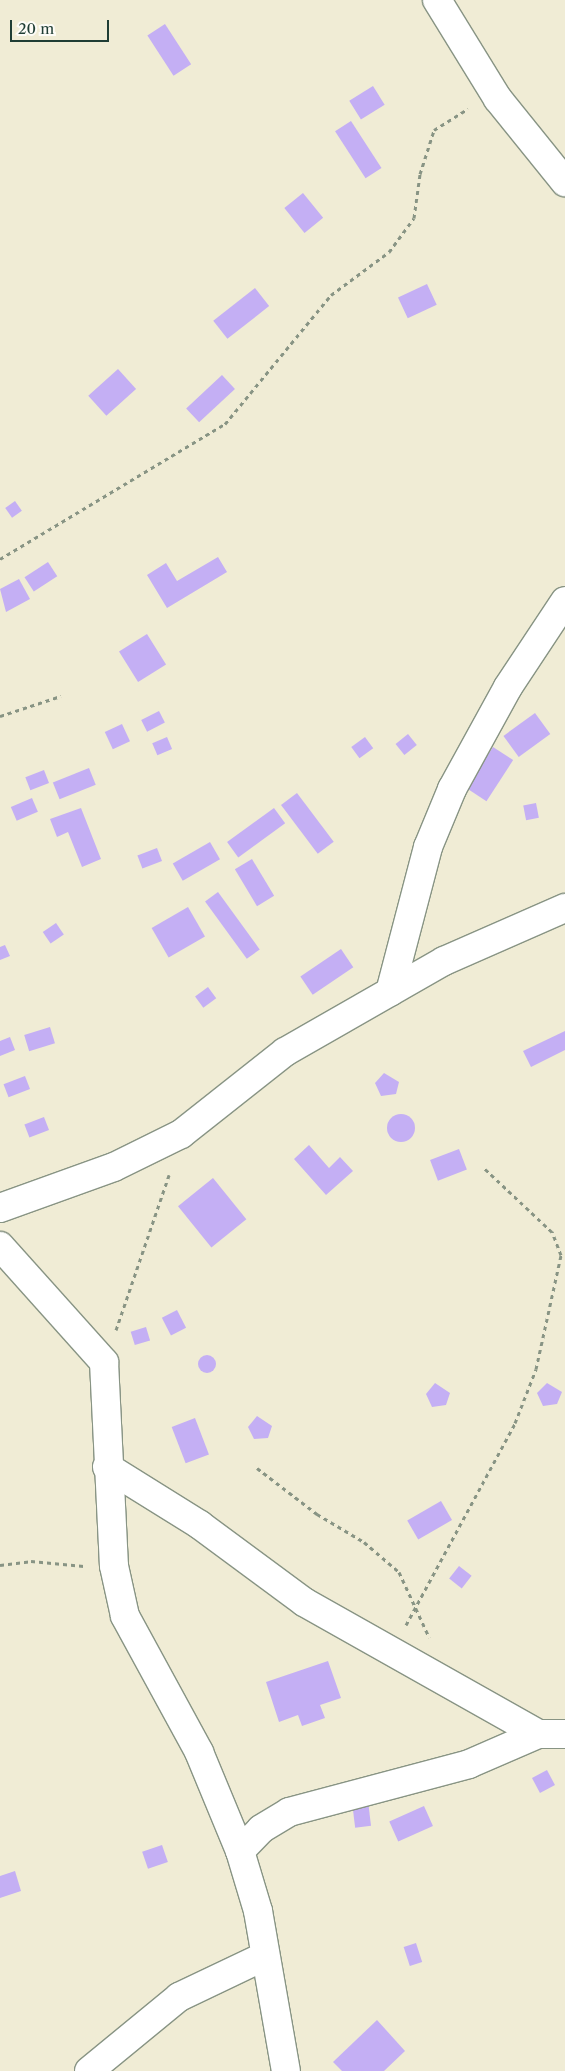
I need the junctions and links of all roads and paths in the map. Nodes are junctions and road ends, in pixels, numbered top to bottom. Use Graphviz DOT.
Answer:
graph roads {
  1 [pos="437,0"];
  2 [pos="498,99"];
  3 [pos="565,182"];
  4 [pos="0,559"];
  5 [pos="565,602"];
  6 [pos="61,696"];
  7 [pos="0,716"];
  8 [pos="565,908"];
  9 [pos="390,992"];
  10 [pos="181,1134"];
  11 [pos="484,1168"];
  12 [pos="0,1208"];
  13 [pos="0,1246"];
  14 [pos="104,1362"];
  15 [pos="107,1467"];
  16 [pos="256,1468"];
  17 [pos="0,1565"];
  18 [pos="114,1566"];
  19 [pos="417,1602"];
  20 [pos="432,1644"];
  21 [pos="394,1651"];
  22 [pos="538,1734"];
  23 [pos="565,1734"];
  24 [pos="240,1851"];
  25 [pos="265,1956"];
  26 [pos="89,2071"];
  27 [pos="286,2071"];
  1 -- 2 [label="street"];
  2 -- 3 [label="street"];
  2 -- 4 [label="path"];
  5 -- 9 [label="street"];
  6 -- 7 [label="path"];
  8 -- 9 [label="street"];
  9 -- 10 [label="street"];
  10 -- 12 [label="street"];
  10 -- 14 [label="path"];
  11 -- 19 [label="path"];
  13 -- 14 [label="street"];
  14 -- 15 [label="street"];
  15 -- 18 [label="street"];
  15 -- 21 [label="street"];
  16 -- 19 [label="path"];
  17 -- 18 [label="path"];
  18 -- 24 [label="street"];
  19 -- 20 [label="path"];
  19 -- 21 [label="path"];
  21 -- 22 [label="street"];
  22 -- 23 [label="street"];
  22 -- 24 [label="street"];
  24 -- 25 [label="street"];
  25 -- 26 [label="street"];
  25 -- 27 [label="street"];
}
